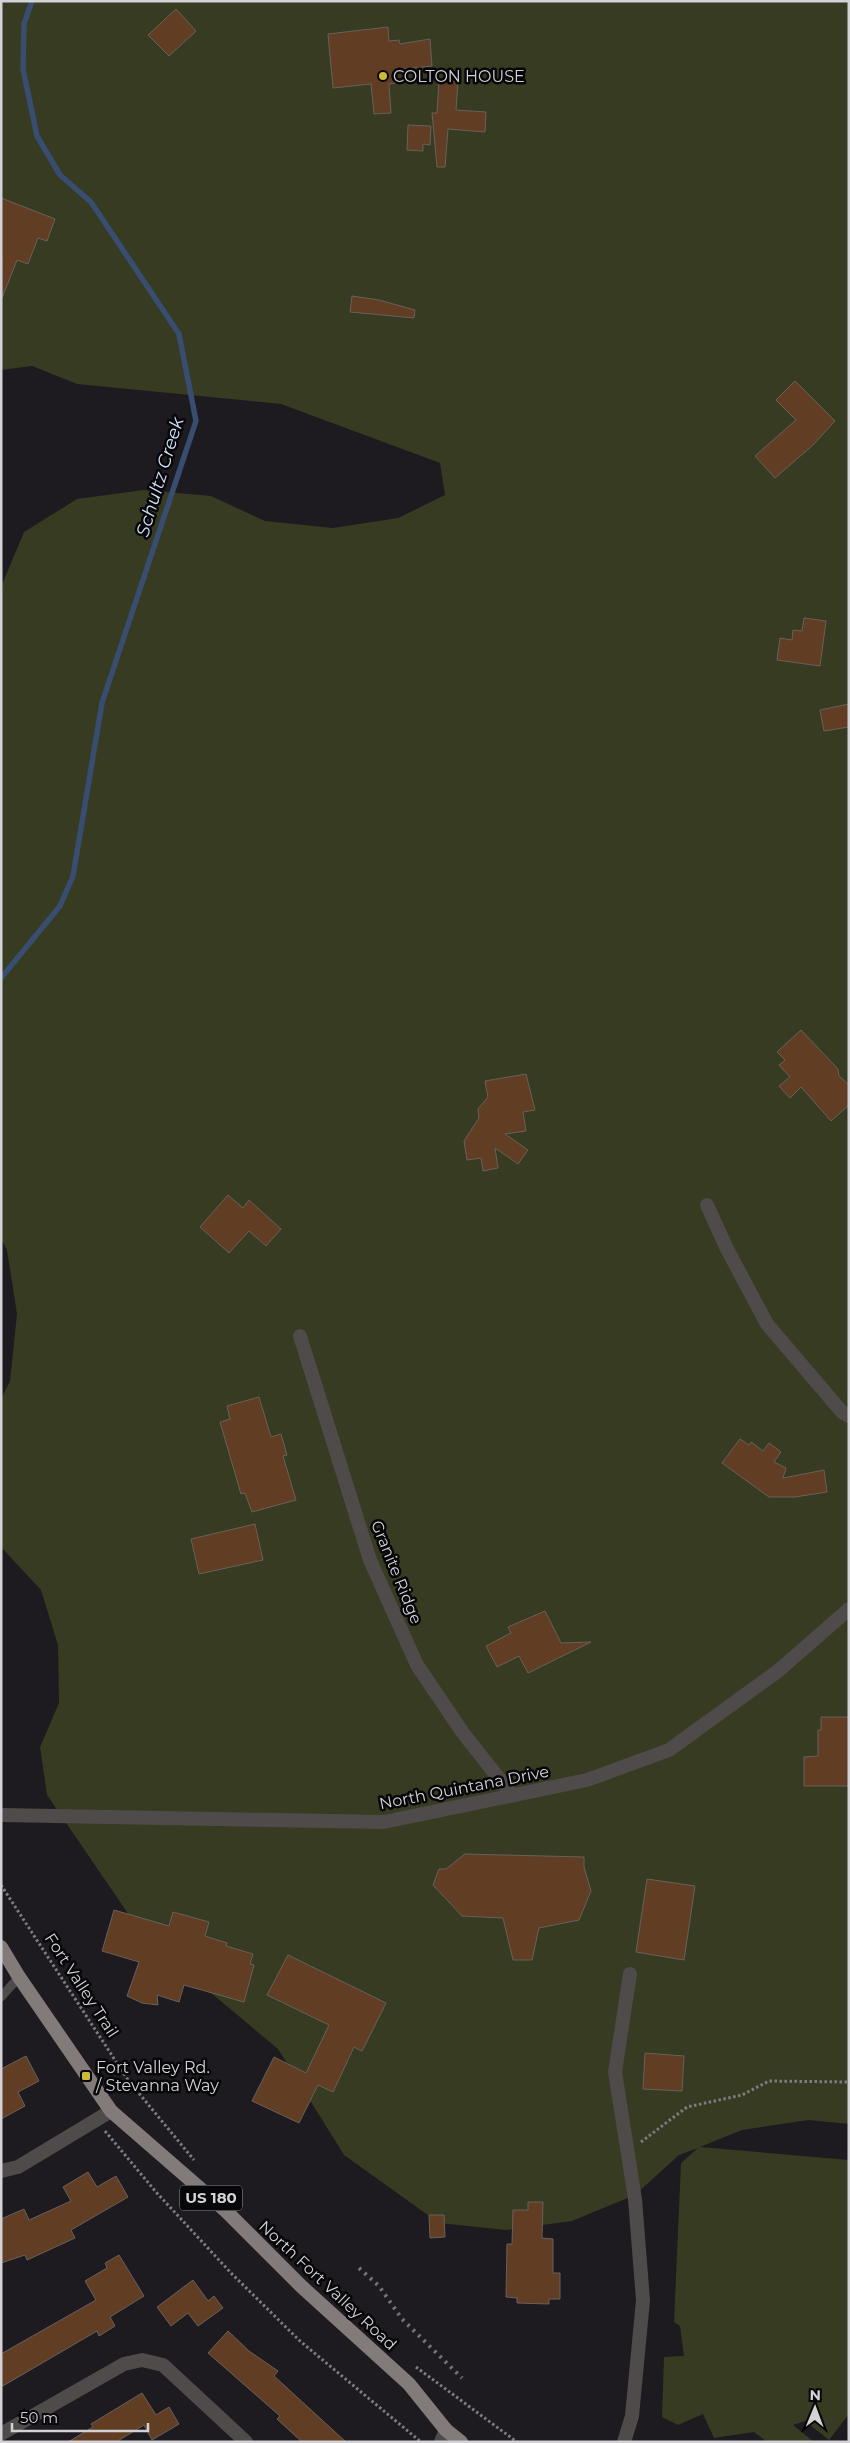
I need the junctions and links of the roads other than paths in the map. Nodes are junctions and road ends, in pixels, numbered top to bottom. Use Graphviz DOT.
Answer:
graph roads {
  1 [pos="707,1205"];
  2 [pos="300,1336"];
  3 [pos="849,1416"];
  4 [pos="849,1609"];
  5 [pos="512,1796"];
  6 [pos="1,1815"];
  7 [pos="1,1947"];
  8 [pos="630,1974"];
  9 [pos="19,1978"];
  10 [pos="1,1997"];
  11 [pos="110,2111"];
  12 [pos="1,2171"];
  13 [pos="1,2434"];
  14 [pos="444,2436"];
  15 [pos="246,2442"];
  16 [pos="460,2442"];
  17 [pos="624,2442"];
  1 -- 3 [label="street"];
  2 -- 5 [label="street, Granite Ridge"];
  4 -- 5 [label="street, North Quintana Drive"];
  5 -- 6 [label="street, North Quintana Drive"];
  7 -- 9 [label="main road, North Fort Valley Road / US 180"];
  8 -- 17 [label="street"];
  9 -- 10 [label="lane"];
  9 -- 11 [label="main road, North Fort Valley Road / US 180"];
  11 -- 12 [label="street"];
  11 -- 14 [label="main road, North Fort Valley Road / US 180"];
  13 -- 15 [label="street"];
  14 -- 16 [label="main road, North Fort Valley Road / US 180"];
}
